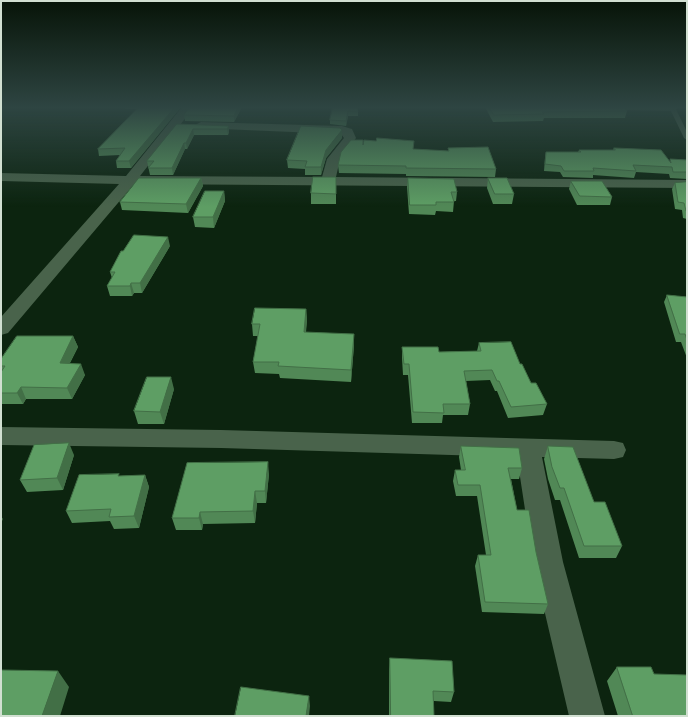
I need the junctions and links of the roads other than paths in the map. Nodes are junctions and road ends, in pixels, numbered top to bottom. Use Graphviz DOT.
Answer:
graph roads {
  1 [pos="162,140"];
  2 [pos="348,140"];
  3 [pos="1,177"];
  4 [pos="130,180"];
  5 [pos="328,181"];
  6 [pos="687,184"];
  7 [pos="1,329"];
  8 [pos="1,436"];
  9 [pos="528,448"];
  10 [pos="614,450"];
  11 [pos="587,716"];
  1 -- 4 [label="street"];
  2 -- 5 [label="street"];
  3 -- 4 [label="street"];
  4 -- 5 [label="street"];
  4 -- 7 [label="street"];
  5 -- 6 [label="street"];
  8 -- 9 [label="street"];
  9 -- 10 [label="street"];
  9 -- 11 [label="street"];
}
